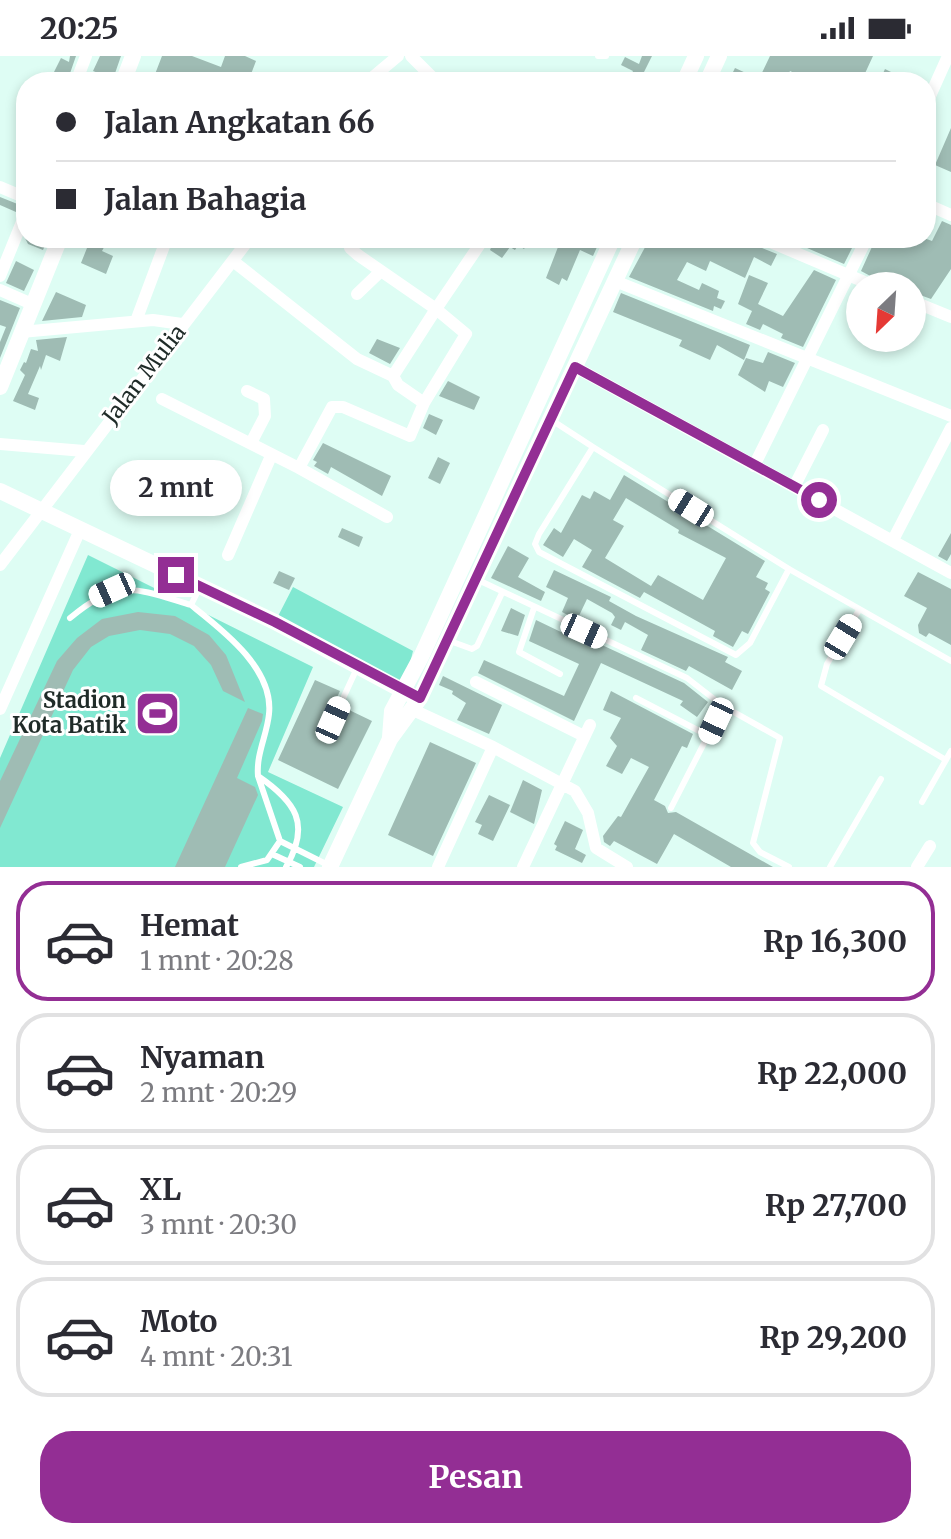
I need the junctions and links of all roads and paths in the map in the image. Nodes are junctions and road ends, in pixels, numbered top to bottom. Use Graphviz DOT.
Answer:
graph roads {
  1 [pos="398,56"];
  2 [pos="411,56"];
  3 [pos="598,56"];
  4 [pos="606,56"];
  5 [pos="948,56"];
  6 [pos="379,72"];
  7 [pos="427,72"];
  8 [pos="936,83"];
  9 [pos="16,237"];
  10 [pos="56,248"];
  11 [pos="163,248"];
  12 [pos="243,248"];
  13 [pos="350,248"];
  14 [pos="477,248"];
  15 [pos="608,248"];
  16 [pos="630,248"];
  17 [pos="784,248"];
  18 [pos="862,248"];
  19 [pos="233,261"];
  20 [pos="380,272"];
  21 [pos="851,272"];
  22 [pos="846,275"];
  23 [pos="0,276"];
  24 [pos="615,281"];
  25 [pos="846,282"];
  26 [pos="0,290"];
  27 [pos="357,294"];
  28 [pos="32,304"];
  29 [pos="926,307"];
  30 [pos="436,309"];
  31 [pos="951,317"];
  32 [pos="136,321"];
  33 [pos="182,324"];
  34 [pos="21,332"];
  35 [pos="809,359"];
  36 [pos="4,366"];
  37 [pos="575,367"];
  38 [pos="393,376"];
  39 [pos="0,387"];
  40 [pos="247,391"];
  41 [pos="162,399"];
  42 [pos="424,403"];
  43 [pos="951,416"];
  44 [pos="550,419"];
  45 [pos="951,428"];
  46 [pos="823,430"];
  47 [pos="251,443"];
  48 [pos="0,444"];
  49 [pos="593,447"];
  50 [pos="84,451"];
  51 [pos="271,456"];
  52 [pos="754,466"];
  53 [pos="299,468"];
  54 [pos="794,487"];
  55 [pos="0,491"];
  56 [pos="40,511"];
  57 [pos="387,517"];
  58 [pos="80,530"];
  59 [pos="893,540"];
  60 [pos="228,555"];
  61 [pos="0,565"];
  62 [pos="789,569"];
  63 [pos="951,573"];
  64 [pos="476,579"];
  65 [pos="200,587"];
  66 [pos="502,593"];
  67 [pos="191,605"];
  68 [pos="534,608"];
  69 [pos="859,610"];
  70 [pos="70,618"];
  71 [pos="447,640"];
  72 [pos="951,661"];
  73 [pos="358,666"];
  74 [pos="560,674"];
  75 [pos="476,682"];
  76 [pos="403,692"];
  77 [pos="636,698"];
  78 [pos="415,704"];
  79 [pos="723,706"];
  80 [pos="0,709"];
  81 [pos="333,720"];
  82 [pos="709,736"];
  83 [pos="390,739"];
  84 [pos="493,747"];
  85 [pos="951,751"];
  86 [pos="946,760"];
  87 [pos="258,776"];
  88 [pos="881,779"];
  89 [pos="562,781"];
  90 [pos="922,802"];
  91 [pos="671,808"];
  92 [pos="280,841"];
  93 [pos="930,846"];
  94 [pos="296,849"];
  95 [pos="274,855"];
  96 [pos="288,864"];
  97 [pos="924,865"];
  98 [pos="330,866"];
  99 [pos="241,867"];
  100 [pos="300,867"];
  101 [pos="438,867"];
  102 [pos="523,867"];
  103 [pos="627,867"];
  104 [pos="789,867"];
  105 [pos="830,867"];
  1 -- 6 [label="street"];
  2 -- 7 [label="street"];
  3 -- 4 [label="lane"];
  5 -- 8 [label="street"];
  9 -- 23 [label="street"];
  10 -- 28 [label="street"];
  11 -- 32 [label="street"];
  12 -- 19 [label="street, Jalan Mulia"];
  13 -- 20 [label="street"];
  14 -- 30 [label="street"];
  15 -- 76 [label="street"];
  16 -- 24 [label="street"];
  17 -- 22 [label="street"];
  18 -- 21 [label="street"];
  19 -- 33 [label="street, Jalan Mulia"];
  19 -- 38 [label="street"];
  20 -- 27 [label="street"];
  20 -- 30 [label="street"];
  24 -- 35 [label="street"];
  24 -- 37 [label="street"];
  25 -- 35 [label="street"];
  26 -- 28 [label="street"];
  28 -- 34 [label="street"];
  29 -- 31 [label="street"];
  30 -- 38 [label="street"];
  30 -- 42 [label="street"];
  32 -- 33 [label="street"];
  32 -- 34 [label="street"];
  33 -- 50 [label="street, Jalan Mulia"];
  34 -- 36 [label="street"];
  35 -- 43 [label="street"];
  35 -- 52 [label="street"];
  36 -- 39 [label="street"];
  37 -- 44 [label="street"];
  37 -- 52 [label="street"];
  38 -- 42 [label="street"];
  40 -- 47 [label="street"];
  41 -- 47 [label="street"];
  42 -- 53 [label="street"];
  44 -- 49 [label="lane"];
  44 -- 64 [label="street"];
  45 -- 59 [label="street"];
  46 -- 54 [label="street"];
  47 -- 51 [label="street"];
  48 -- 50 [label="street"];
  49 -- 62 [label="lane"];
  49 -- 62 [label="lane"];
  50 -- 56 [label="street, Jalan Mulia"];
  51 -- 53 [label="street"];
  51 -- 60 [label="street"];
  52 -- 54 [label="street"];
  53 -- 57 [label="street"];
  54 -- 59 [label="street"];
  55 -- 56 [label="street"];
  56 -- 58 [label="street"];
  56 -- 61 [label="street, Jalan Mulia"];
  58 -- 65 [label="street"];
  58 -- 80 [label="street"];
  59 -- 63 [label="street"];
  62 -- 69 [label="lane"];
  64 -- 66 [label="lane"];
  64 -- 71 [label="street"];
  65 -- 67 [label="lane"];
  65 -- 73 [label="street"];
  66 -- 68 [label="lane"];
  66 -- 71 [label="lane"];
  67 -- 70 [label="lane"];
  67 -- 87 [label="lane"];
  68 -- 74 [label="lane"];
  68 -- 79 [label="lane"];
  69 -- 72 [label="lane"];
  69 -- 86 [label="lane"];
  71 -- 78 [label="street"];
  73 -- 76 [label="street"];
  73 -- 81 [label="lane"];
  75 -- 89 [label="street"];
  76 -- 78 [label="street"];
  76 -- 83 [label="street"];
  77 -- 82 [label="lane"];
  78 -- 83 [label="street"];
  78 -- 84 [label="street"];
  79 -- 82 [label="lane"];
  79 -- 104 [label="lane"];
  82 -- 91 [label="lane"];
  83 -- 98 [label="street"];
  84 -- 89 [label="street"];
  84 -- 101 [label="street"];
  85 -- 86 [label="lane"];
  86 -- 90 [label="lane"];
  87 -- 92 [label="lane"];
  87 -- 94 [label="lane"];
  88 -- 105 [label="lane"];
  89 -- 102 [label="street"];
  89 -- 103 [label="street"];
  92 -- 94 [label="lane"];
  92 -- 95 [label="lane"];
  93 -- 97 [label="street"];
  94 -- 96 [label="lane"];
  94 -- 98 [label="lane"];
  95 -- 96 [label="lane"];
  95 -- 99 [label="lane"];
  96 -- 100 [label="lane"];
}
